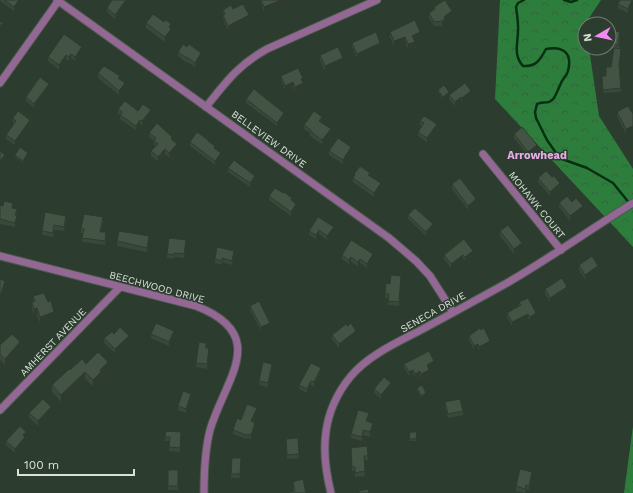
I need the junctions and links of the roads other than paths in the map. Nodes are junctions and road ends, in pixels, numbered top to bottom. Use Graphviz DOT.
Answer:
graph roads {
  1 [pos="58,0"];
  2 [pos="377,0"];
  3 [pos="0,83"];
  4 [pos="206,107"];
  5 [pos="483,154"];
  6 [pos="633,203"];
  7 [pos="561,250"];
  8 [pos="0,256"];
  9 [pos="120,287"];
  10 [pos="453,312"];
  11 [pos="0,410"];
  12 [pos="204,493"];
  13 [pos="331,493"];
  1 -- 3 [label="street"];
  1 -- 4 [label="street, BELLEVIEW DRIVE"];
  2 -- 4 [label="street"];
  4 -- 10 [label="street, BELLEVIEW DRIVE"];
  5 -- 7 [label="street, MOHAWK COURT"];
  6 -- 7 [label="street, SENECA DRIVE"];
  7 -- 10 [label="street, SENECA DRIVE"];
  8 -- 9 [label="street, BEECHWOOD DRIVE"];
  9 -- 11 [label="street, AMHERST AVENUE"];
  9 -- 12 [label="street, BEECHWOOD DRIVE"];
  10 -- 13 [label="street, SENECA DRIVE"];
}
